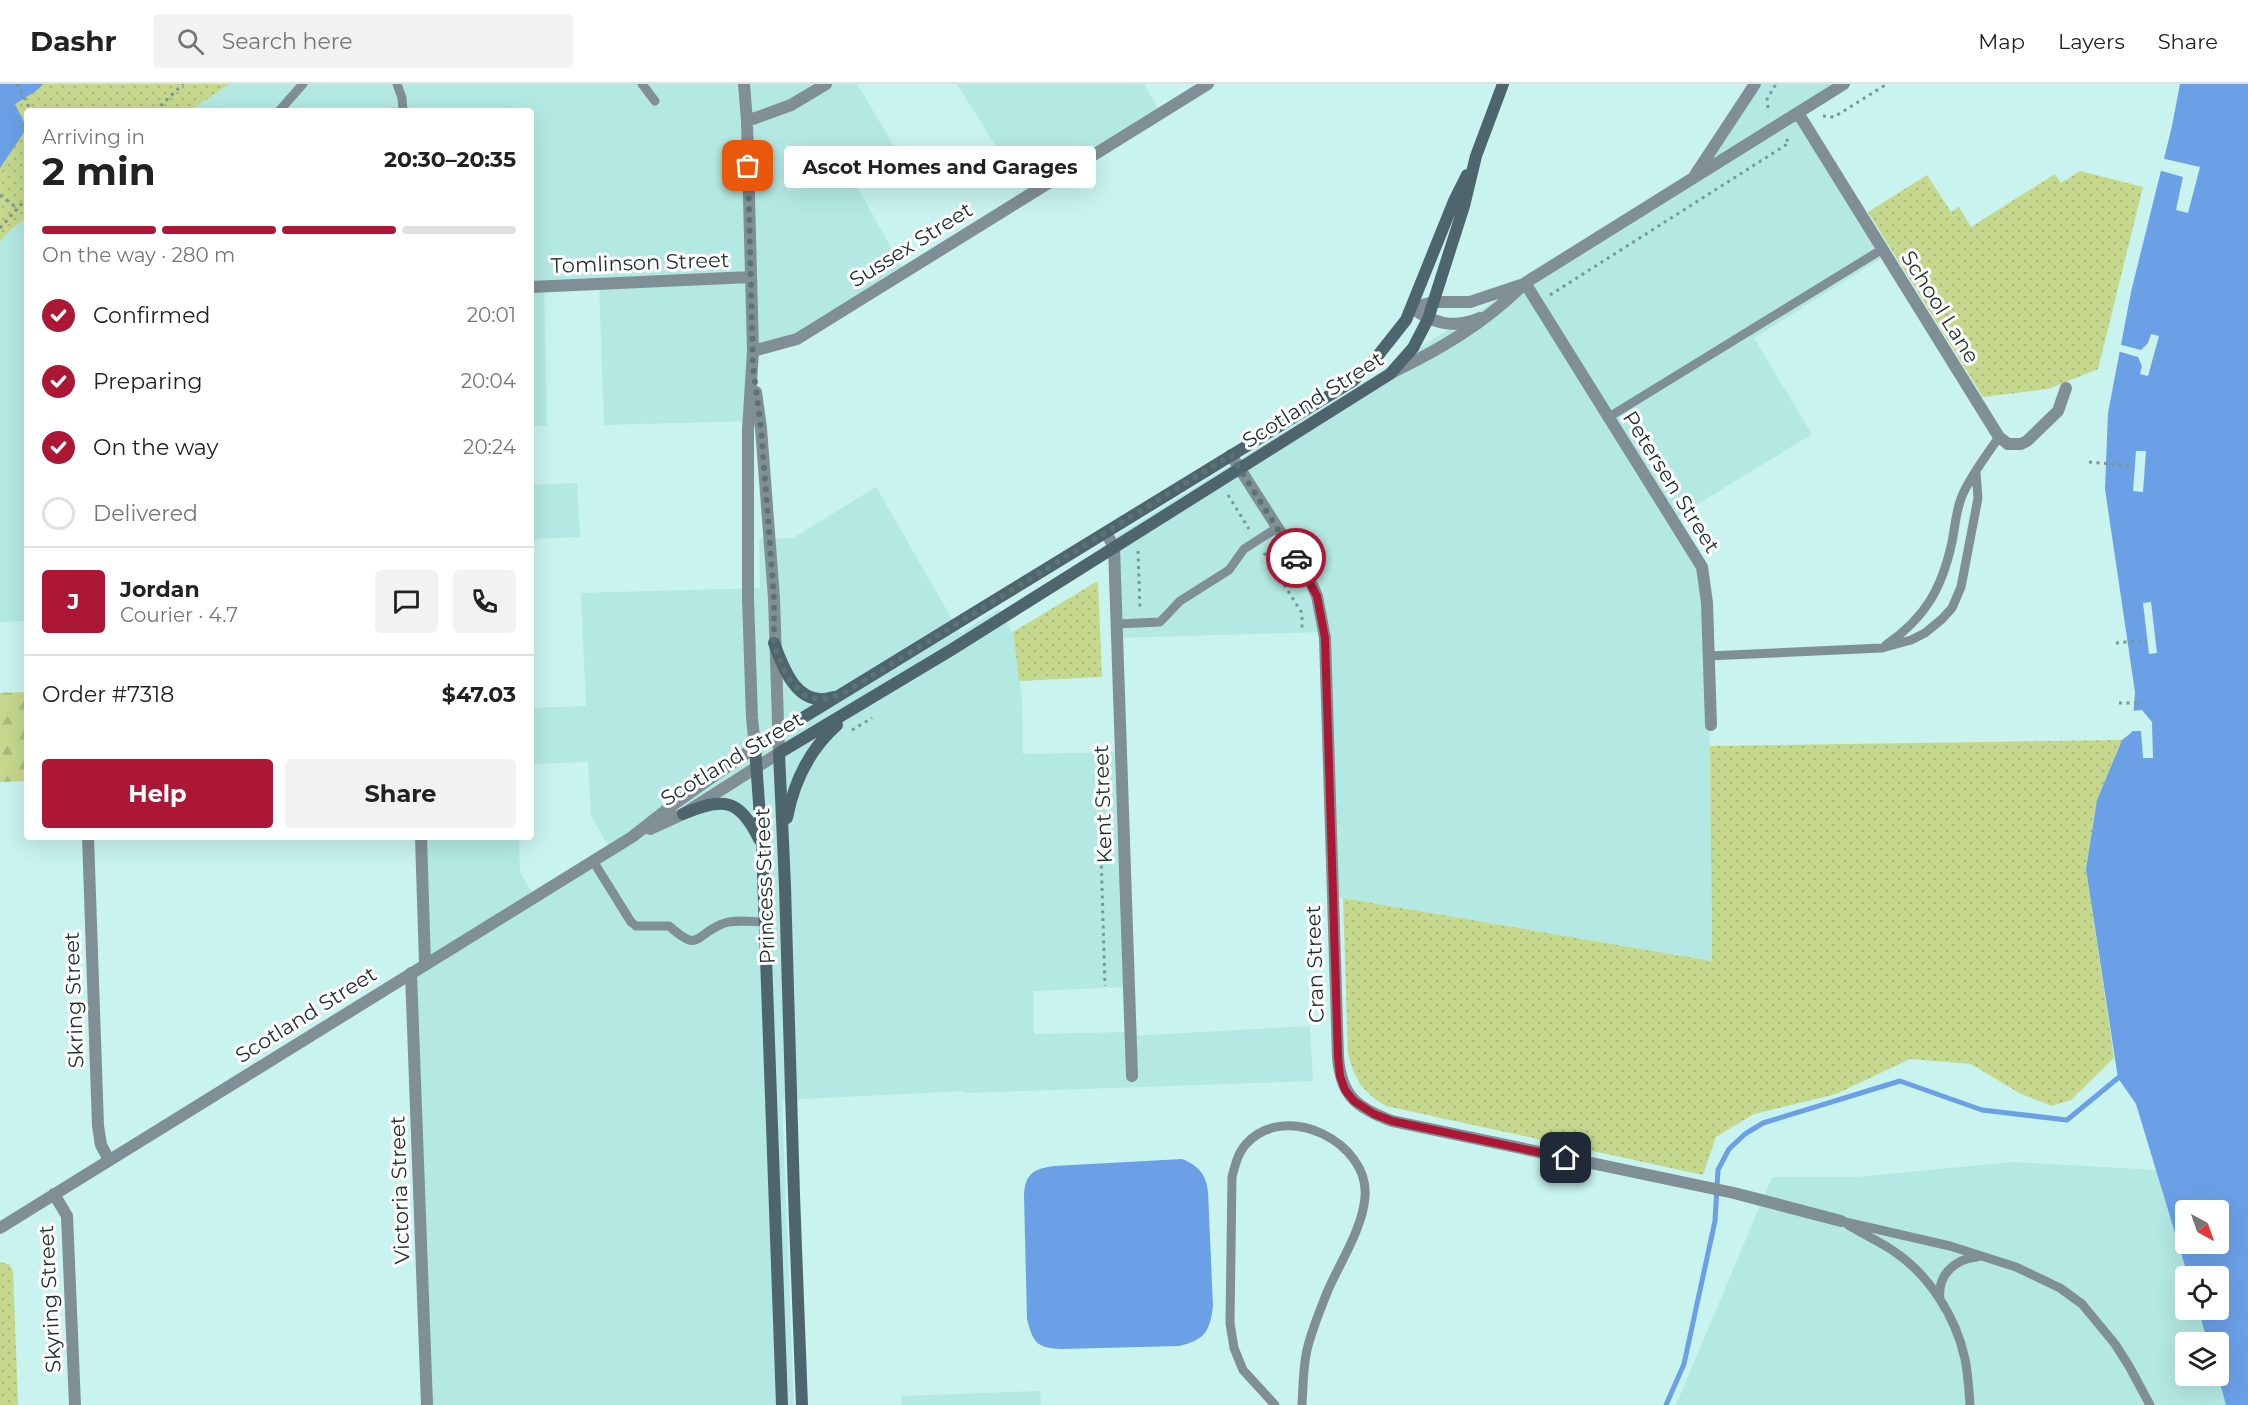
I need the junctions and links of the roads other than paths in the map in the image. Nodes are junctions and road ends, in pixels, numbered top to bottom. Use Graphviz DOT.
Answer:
graph roads {
  1 [pos="303,84"];
  2 [pos="397,84"];
  3 [pos="642,84"];
  4 [pos="744,84"];
  5 [pos="826,84"];
  6 [pos="1208,84"];
  7 [pos="1503,84"];
  8 [pos="1755,84"];
  9 [pos="1844,84"];
  10 [pos="655,101"];
  11 [pos="282,108"];
  12 [pos="403,108"];
  13 [pos="1798,113"];
  14 [pos="747,121"];
  15 [pos="1476,156"];
  16 [pos="1692,179"];
  17 [pos="1881,250"];
  18 [pos="751,278"];
  19 [pos="1525,284"];
  20 [pos="534,287"];
  21 [pos="1433,302"];
  22 [pos="1412,308"];
  23 [pos="1492,313"];
  24 [pos="1428,319"];
  25 [pos="753,351"];
  26 [pos="753,367"];
  27 [pos="1390,374"];
  28 [pos="2066,388"];
  29 [pos="1609,417"];
  30 [pos="1999,437"];
  31 [pos="1231,455"];
  32 [pos="1240,469"];
  33 [pos="1976,473"];
  34 [pos="1277,528"];
  35 [pos="1106,533"];
  36 [pos="1114,547"];
  37 [pos="1117,624"];
  38 [pos="774,644"];
  39 [pos="1882,648"];
  40 [pos="1708,656"];
  41 [pos="843,694"];
  42 [pos="854,710"];
  43 [pos="1711,724"];
  44 [pos="778,734"];
  45 [pos="755,747"];
  46 [pos="779,753"];
  47 [pos="757,766"];
  48 [pos="683,814"];
  49 [pos="632,837"];
  50 [pos="783,839"];
  51 [pos="88,840"];
  52 [pos="421,840"];
  53 [pos="762,846"];
  54 [pos="593,861"];
  55 [pos="764,922"];
  56 [pos="425,964"];
  57 [pos="411,973"];
  58 [pos="1132,1076"];
  59 [pos="109,1160"];
  60 [pos="54,1194"];
  61 [pos="1841,1221"];
  62 [pos="0,1228"];
  63 [pos="1979,1256"];
  64 [pos="1941,1300"];
  65 [pos="75,1405"];
  66 [pos="428,1405"];
  67 [pos="782,1405"];
  68 [pos="802,1405"];
  69 [pos="1275,1405"];
  70 [pos="1302,1405"];
  71 [pos="1970,1405"];
  72 [pos="2150,1405"];
  1 -- 11 [label="lane"];
  2 -- 12 [label="lane"];
  3 -- 10 [label="lane"];
  4 -- 14 [label="street, Princess Street"];
  5 -- 14 [label="street"];
  6 -- 25 [label="street, Sussex Street"];
  7 -- 15 [label="main road"];
  8 -- 16 [label="street"];
  9 -- 13 [label="street, Scotland Street"];
  13 -- 16 [label="street, Scotland Street"];
  13 -- 17 [label="street, School Lane"];
  14 -- 18 [label="street, Princess Street"];
  15 -- 21 [label="main road"];
  15 -- 22 [label="main road, Scotland Street"];
  16 -- 19 [label="street, Scotland Street"];
  17 -- 29 [label="lane"];
  17 -- 30 [label="street, School Lane"];
  18 -- 20 [label="street, Tomlinson Street"];
  18 -- 25 [label="street, Princess Street"];
  19 -- 21 [label="street, Scotland Street"];
  19 -- 23 [label="street, Scotland Street"];
  19 -- 29 [label="street, Petersen Street"];
  21 -- 22 [label="street, Scotland Street"];
  21 -- 24 [label="main road"];
  22 -- 24 [label="street, Scotland Street"];
  22 -- 31 [label="main road, Scotland Street"];
  23 -- 24 [label="street, Scotland Street"];
  23 -- 27 [label="street, Scotland Street"];
  24 -- 27 [label="main road"];
  25 -- 26 [label="street, Princess Street"];
  26 -- 38 [label="street, Princess Street"];
  26 -- 45 [label="street, Princess Street"];
  27 -- 32 [label="main road, Scotland Street"];
  28 -- 30 [label="street"];
  29 -- 40 [label="street, Petersen Street"];
  30 -- 33 [label="lane"];
  31 -- 32 [label="street, Cran Street"];
  31 -- 35 [label="main road, Scotland Street"];
  32 -- 34 [label="street, Cran Street"];
  32 -- 36 [label="main road, Scotland Street"];
  33 -- 39 [label="lane"];
  33 -- 39 [label="lane"];
  34 -- 37 [label="lane"];
  34 -- 61 [label="street, Cran Street"];
  35 -- 36 [label="street, Kent Street"];
  35 -- 41 [label="main road, Scotland Street"];
  36 -- 37 [label="street, Kent Street"];
  36 -- 42 [label="main road, Scotland Street"];
  37 -- 58 [label="street, Kent Street"];
  38 -- 41 [label="main road"];
  38 -- 44 [label="street, Princess Street"];
  39 -- 40 [label="lane"];
  40 -- 43 [label="street, Petersen Street"];
  41 -- 44 [label="main road, Scotland Street"];
  42 -- 46 [label="main road, Scotland Street"];
  42 -- 50 [label="main road"];
  44 -- 45 [label="main road, Scotland Street"];
  44 -- 46 [label="street, Princess Street"];
  45 -- 47 [label="main road, Princess Street"];
  45 -- 49 [label="street, Scotland Street"];
  46 -- 47 [label="street, Scotland Street"];
  46 -- 50 [label="main road, Princess Street"];
  47 -- 48 [label="street, Scotland Street"];
  47 -- 53 [label="main road, Princess Street"];
  48 -- 49 [label="street, Scotland Street"];
  48 -- 53 [label="main road"];
  49 -- 54 [label="street, Scotland Street"];
  50 -- 68 [label="main road, Princess Street"];
  51 -- 59 [label="street, Skring Street"];
  52 -- 56 [label="street"];
  53 -- 55 [label="main road, Princess Street"];
  54 -- 55 [label="lane"];
  54 -- 56 [label="street, Scotland Street"];
  55 -- 67 [label="main road, Princess Street"];
  56 -- 57 [label="street, Scotland Street"];
  57 -- 59 [label="street, Scotland Street"];
  57 -- 66 [label="street, Victoria Street"];
  59 -- 60 [label="street, Scotland Street"];
  60 -- 62 [label="street, Scotland Street"];
  60 -- 65 [label="street, Skyring Street"];
  61 -- 63 [label="lane"];
  61 -- 64 [label="lane"];
  63 -- 64 [label="lane"];
  63 -- 72 [label="lane"];
  64 -- 71 [label="lane"];
  69 -- 70 [label="lane"];
}
